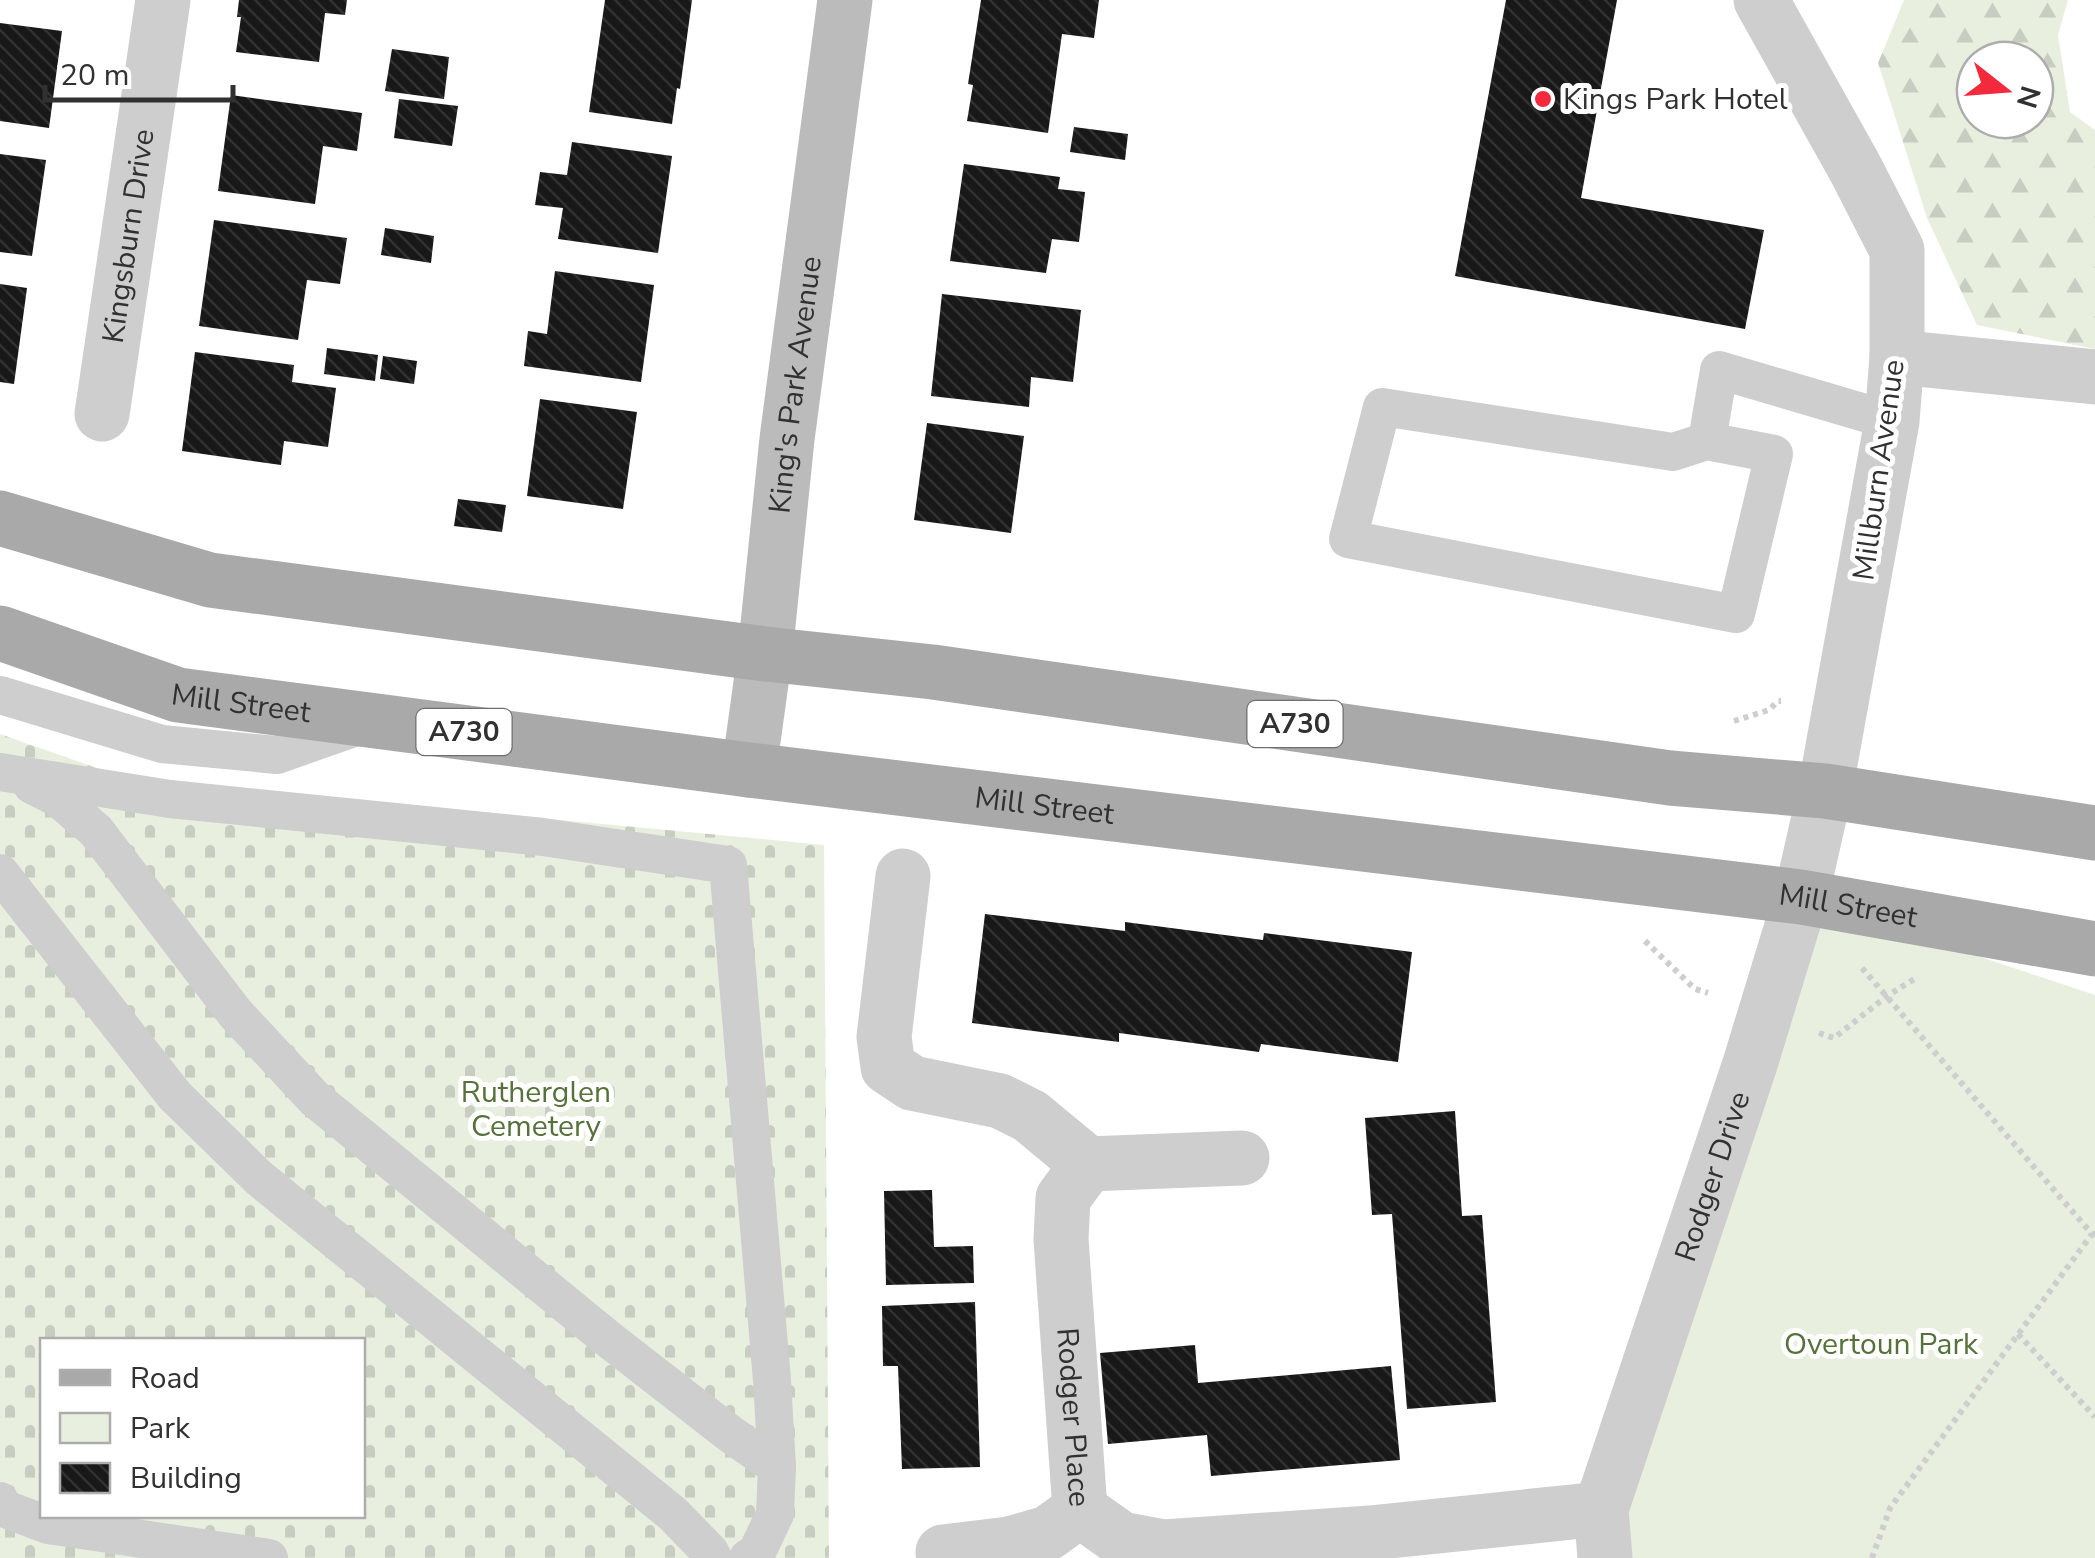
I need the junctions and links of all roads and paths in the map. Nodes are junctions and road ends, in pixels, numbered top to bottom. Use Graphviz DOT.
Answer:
graph roads {
  1 [pos="163,0"];
  2 [pos="845,0"];
  3 [pos="1761,0"];
  4 [pos="1897,357"];
  5 [pos="2095,377"];
  6 [pos="102,414"];
  7 [pos="1892,421"];
  8 [pos="1707,440"];
  9 [pos="0,518"];
  10 [pos="0,633"];
  11 [pos="765,654"];
  12 [pos="0,695"];
  13 [pos="374,720"];
  14 [pos="749,770"];
  15 [pos="0,774"];
  16 [pos="1825,791"];
  17 [pos="2095,833"];
  18 [pos="0,873"];
  19 [pos="904,876"];
  20 [pos="1801,898"];
  21 [pos="2095,949"];
  22 [pos="1242,1158"];
  23 [pos="1088,1164"];
  24 [pos="2094,1234"];
  25 [pos="2018,1334"];
  26 [pos="2095,1416"];
  27 [pos="777,1467"];
  28 [pos="0,1506"];
  29 [pos="1080,1510"];
  30 [pos="1603,1534"];
  31 [pos="270,1558"];
  32 [pos="713,1558"];
  33 [pos="748,1558"];
  34 [pos="944,1558"];
  35 [pos="1872,1558"];
  1 -- 6 [label="street, Kingsburn Drive"];
  2 -- 11 [label="main road, King's Park Avenue"];
  3 -- 4 [label="street, Millburn Avenue"];
  4 -- 5 [label="street"];
  4 -- 7 [label="street, Millburn Avenue"];
  7 -- 8 [label="lane"];
  7 -- 16 [label="street, Millburn Avenue"];
  8 -- 8 [label="lane"];
  9 -- 11 [label="main road, A730"];
  10 -- 13 [label="main road, Mill Street / A730"];
  11 -- 14 [label="main road, King's Park Avenue"];
  11 -- 16 [label="main road, A730"];
  12 -- 13 [label="lane"];
  13 -- 14 [label="main road, Mill Street / A730"];
  14 -- 20 [label="main road, Mill Street / A730"];
  15 -- 27 [label="lane"];
  15 -- 27 [label="lane"];
  16 -- 17 [label="main road, A730"];
  16 -- 20 [label="street, Rodger Drive"];
  18 -- 32 [label="lane"];
  19 -- 23 [label="street"];
  20 -- 21 [label="main road, Mill Street / A730"];
  20 -- 24 [label="path"];
  20 -- 30 [label="street, Rodger Drive"];
  22 -- 23 [label="street"];
  23 -- 29 [label="street, Rodger Place"];
  24 -- 25 [label="path"];
  25 -- 26 [label="path"];
  25 -- 35 [label="path"];
  27 -- 33 [label="lane"];
  28 -- 31 [label="lane"];
  29 -- 30 [label="street, Rodger Place"];
  29 -- 34 [label="street"];
}
